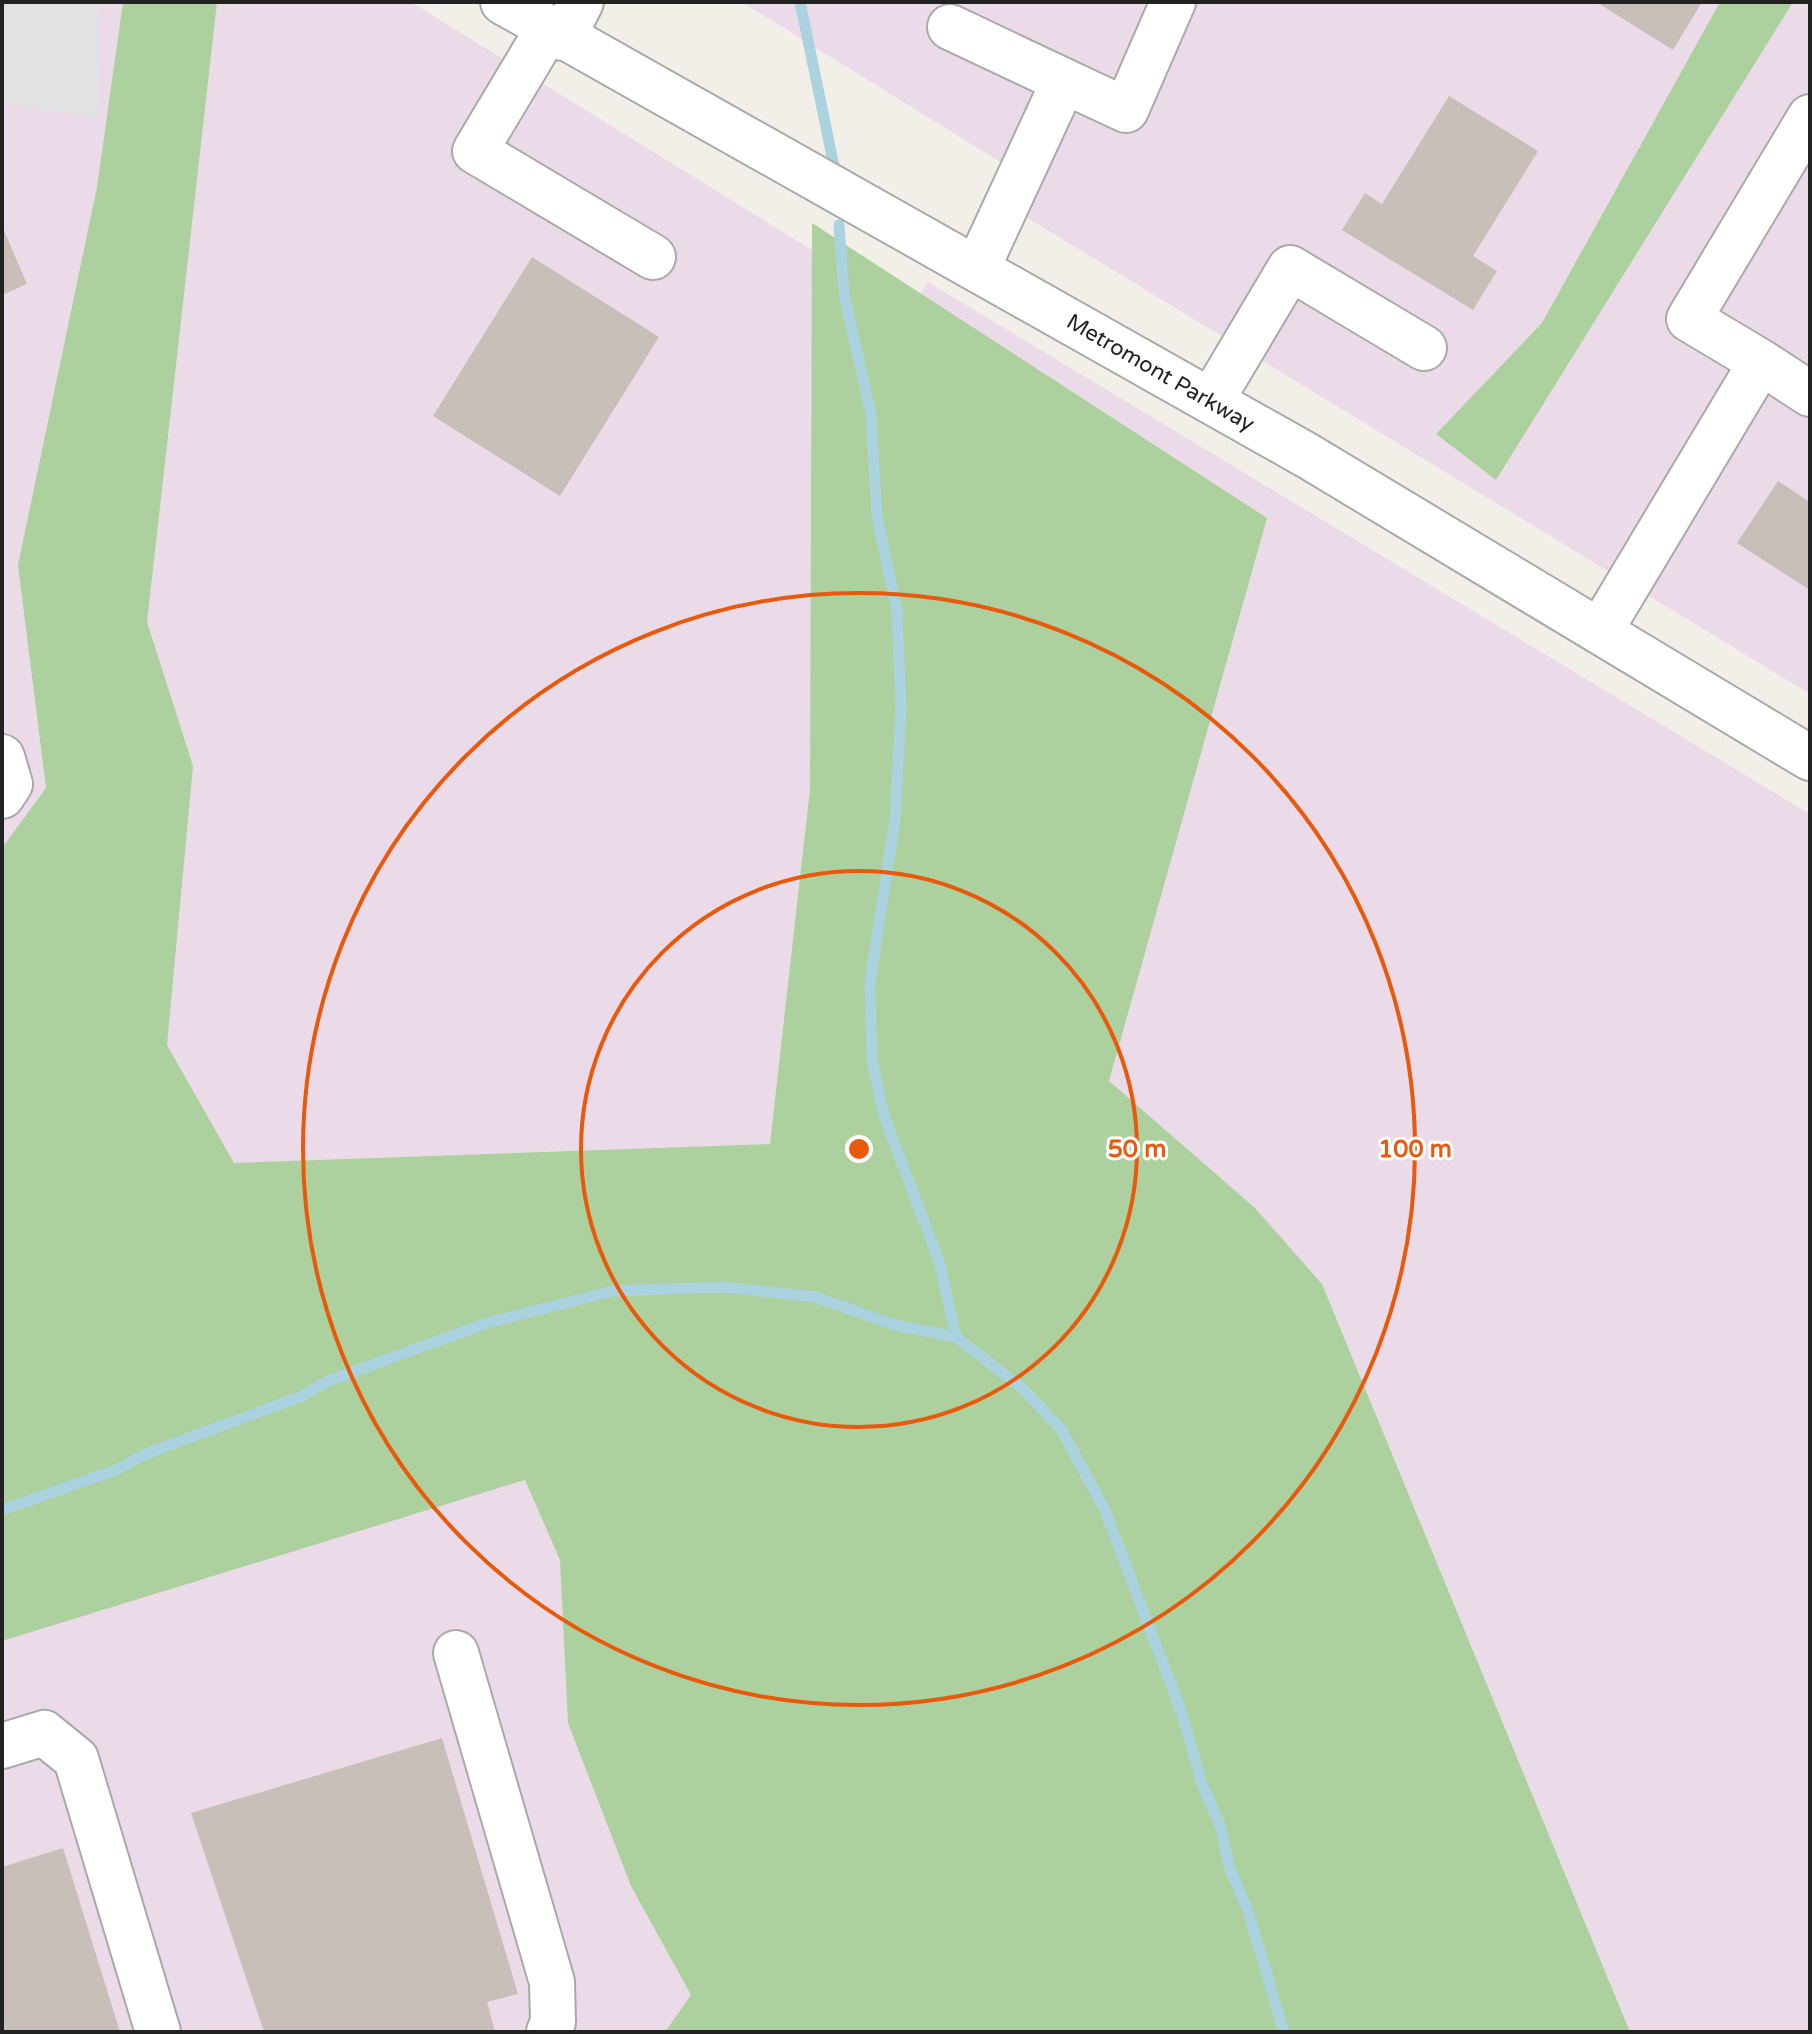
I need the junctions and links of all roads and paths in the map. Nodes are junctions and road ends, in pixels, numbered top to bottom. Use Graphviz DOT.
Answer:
graph roads {
  1 [pos="503,2"];
  2 [pos="1173,2"];
  3 [pos="564,23"];
  4 [pos="950,27"];
  5 [pos="1064,81"];
  6 [pos="1810,117"];
  7 [pos="653,257"];
  8 [pos="977,269"];
  9 [pos="1424,348"];
  10 [pos="1761,362"];
  11 [pos="1810,394"];
  12 [pos="1211,401"];
  13 [pos="1600,631"];
  14 [pos="2,757"];
  15 [pos="1810,758"];
  16 [pos="2,796"];
  17 [pos="456,1653"];
  18 [pos="2,1746"];
  19 [pos="158,2032"];
  20 [pos="549,2032"];
  1 -- 3 [label="street, Metromont Parkway"];
  2 -- 5 [label="street"];
  3 -- 7 [label="street"];
  3 -- 8 [label="street, Metromont Parkway"];
  4 -- 5 [label="street"];
  5 -- 8 [label="street"];
  6 -- 10 [label="street"];
  8 -- 12 [label="street, Metromont Parkway"];
  9 -- 12 [label="street"];
  10 -- 11 [label="street"];
  10 -- 13 [label="street"];
  12 -- 13 [label="street, Metromont Parkway"];
  13 -- 15 [label="street, Metromont Parkway"];
  14 -- 16 [label="street"];
  17 -- 20 [label="street"];
  18 -- 19 [label="street"];
}
